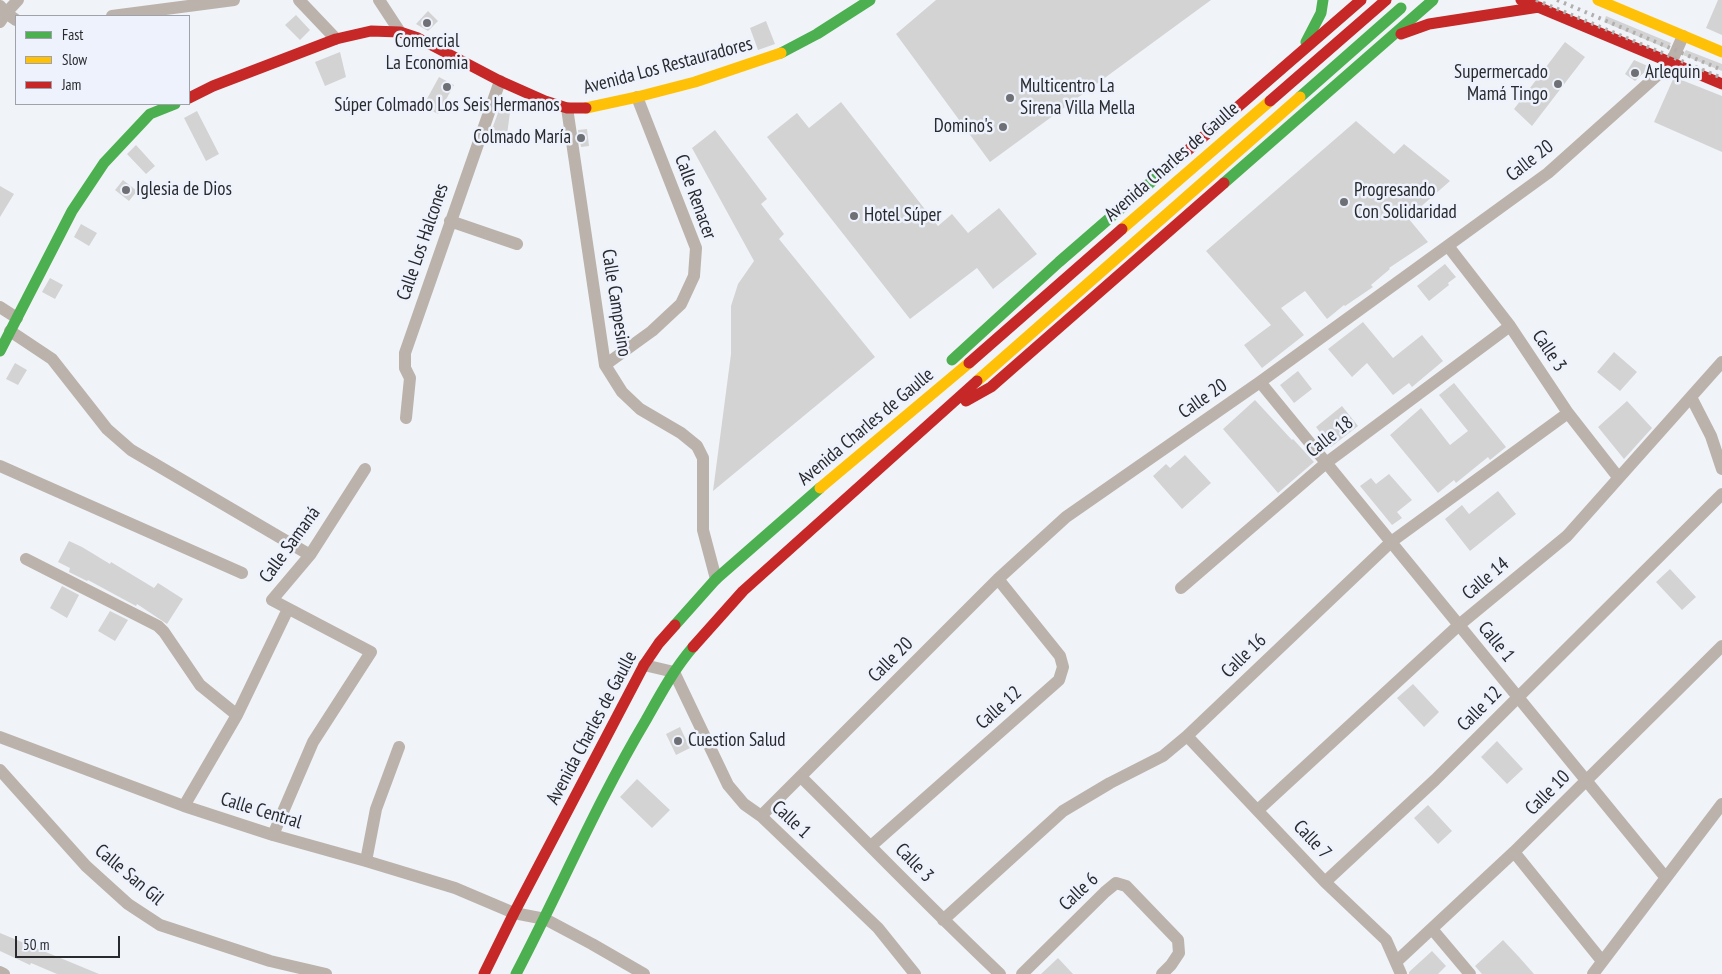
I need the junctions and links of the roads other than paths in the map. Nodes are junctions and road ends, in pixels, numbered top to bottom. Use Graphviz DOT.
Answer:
graph roads {
  1 [pos="18,0"];
  2 [pos="234,0"];
  3 [pos="299,0"];
  4 [pos="379,0"];
  5 [pos="870,0"];
  6 [pos="1323,0"];
  7 [pos="1361,0"];
  8 [pos="1386,0"];
  9 [pos="1433,0"];
  10 [pos="1521,0"];
  11 [pos="1598,0"];
  12 [pos="1539,7"];
  13 [pos="1401,8"];
  14 [pos="6,15"];
  15 [pos="120,15"];
  16 [pos="400,32"];
  17 [pos="1683,36"];
  18 [pos="336,39"];
  19 [pos="1387,39"];
  20 [pos="1302,51"];
  21 [pos="1722,52"];
  22 [pos="1672,63"];
  23 [pos="500,81"];
  24 [pos="1722,84"];
  25 [pos="638,97"];
  26 [pos="190,98"];
  27 [pos="172,105"];
  28 [pos="568,108"];
  29 [pos="450,221"];
  30 [pos="517,244"];
  31 [pos="1448,246"];
  32 [pos="0,307"];
  33 [pos="16,318"];
  34 [pos="1510,326"];
  35 [pos="10,331"];
  36 [pos="0,351"];
  37 [pos="1722,362"];
  38 [pos="605,365"];
  39 [pos="946,365"];
  40 [pos="1260,382"];
  41 [pos="926,384"];
  42 [pos="1691,397"];
  43 [pos="919,406"];
  44 [pos="1568,413"];
  45 [pos="406,418"];
  46 [pos="932,420"];
  47 [pos="1326,463"];
  48 [pos="0,466"];
  49 [pos="365,469"];
  50 [pos="1722,469"];
  51 [pos="1618,477"];
  52 [pos="1722,494"];
  53 [pos="1390,542"];
  54 [pos="310,555"];
  55 [pos="26,559"];
  56 [pos="242,573"];
  57 [pos="716,579"];
  58 [pos="998,579"];
  59 [pos="1182,588"];
  60 [pos="288,609"];
  61 [pos="1458,625"];
  62 [pos="1722,646"];
  63 [pos="644,665"];
  64 [pos="674,672"];
  65 [pos="1518,698"];
  66 [pos="237,715"];
  67 [pos="1188,736"];
  68 [pos="0,737"];
  69 [pos="399,747"];
  70 [pos="0,770"];
  71 [pos="801,777"];
  72 [pos="1586,782"];
  73 [pos="1722,804"];
  74 [pos="184,806"];
  75 [pos="1258,810"];
  76 [pos="761,816"];
  77 [pos="274,835"];
  78 [pos="872,846"];
  79 [pos="1514,852"];
  80 [pos="366,861"];
  81 [pos="1666,878"];
  82 [pos="1325,882"];
  83 [pos="514,913"];
  84 [pos="545,919"];
  85 [pos="943,920"];
  86 [pos="1432,929"];
  87 [pos="1396,961"];
  88 [pos="1602,961"];
  89 [pos="0,972"];
  90 [pos="4,974"];
  91 [pos="326,974"];
  92 [pos="484,974"];
  93 [pos="516,974"];
  94 [pos="644,974"];
  95 [pos="915,974"];
  96 [pos="1000,974"];
  97 [pos="1022,974"];
  98 [pos="1162,974"];
  99 [pos="1401,974"];
  100 [pos="1470,974"];
  101 [pos="1593,974"];
  1 -- 14 [label="street"];
  2 -- 15 [label="street"];
  3 -- 18 [label="street"];
  4 -- 16 [label="street"];
  5 -- 25 [label="main road, Avenida Los Restauradores"];
  6 -- 20 [label="main road"];
  7 -- 20 [label="main road"];
  8 -- 43 [label="main road, Avenida Charles de Gaulle"];
  9 -- 19 [label="main road"];
  10 -- 12 [label="main road"];
  11 -- 17 [label="main road"];
  12 -- 19 [label="main road"];
  12 -- 22 [label="main road"];
  13 -- 46 [label="main road, Avenida Charles de Gaulle"];
  16 -- 18 [label="main road, Avenida Los Restauradores"];
  16 -- 23 [label="main road, Avenida Los Restauradores"];
  17 -- 21 [label="main road"];
  17 -- 22 [label="street, Calle 20"];
  18 -- 26 [label="main road, Avenida Los Restauradores"];
  19 -- 46 [label="main road"];
  20 -- 39 [label="main road"];
  22 -- 24 [label="main road"];
  22 -- 31 [label="street, Calle 20"];
  23 -- 28 [label="main road, Avenida Los Restauradores"];
  23 -- 29 [label="street, Calle Los Halcones"];
  25 -- 28 [label="main road, Avenida Los Restauradores"];
  25 -- 38 [label="street, Calle Renacer"];
  27 -- 33 [label="main road"];
  28 -- 38 [label="street, Calle Campesino"];
  29 -- 30 [label="street"];
  29 -- 45 [label="street, Calle Los Halcones"];
  31 -- 34 [label="street, Calle 3"];
  31 -- 40 [label="street, Calle 20"];
  32 -- 33 [label="street"];
  33 -- 35 [label="main road"];
  34 -- 44 [label="street, Calle 3"];
  34 -- 47 [label="street, Calle 18"];
  35 -- 36 [label="main road"];
  35 -- 54 [label="street"];
  37 -- 42 [label="street, Calle 14"];
  38 -- 57 [label="street, Calle Campesino"];
  40 -- 47 [label="street, Calle 1"];
  40 -- 58 [label="street, Calle 20"];
  41 -- 43 [label="main road"];
  42 -- 50 [label="street"];
  42 -- 51 [label="street, Calle 14"];
  43 -- 57 [label="main road, Avenida Charles de Gaulle"];
  44 -- 51 [label="street, Calle 3"];
  44 -- 53 [label="street, Calle 16"];
  46 -- 64 [label="main road, Avenida Charles de Gaulle"];
  47 -- 53 [label="street, Calle 1"];
  47 -- 59 [label="street, Calle 18"];
  48 -- 56 [label="street"];
  49 -- 54 [label="street, Calle Samaná"];
  51 -- 61 [label="street, Calle 14"];
  52 -- 65 [label="street, Calle 12"];
  53 -- 61 [label="street, Calle 1"];
  53 -- 67 [label="street, Calle 16"];
  54 -- 60 [label="street, Calle Samaná"];
  55 -- 66 [label="street"];
  57 -- 63 [label="main road, Avenida Charles de Gaulle"];
  58 -- 71 [label="street, Calle 20"];
  58 -- 78 [label="street, Calle 12"];
  60 -- 66 [label="street"];
  60 -- 77 [label="street, Calle Samaná"];
  61 -- 65 [label="street, Calle 1"];
  61 -- 75 [label="street, Calle 14"];
  62 -- 72 [label="street, Calle 10"];
  63 -- 64 [label="street"];
  63 -- 83 [label="main road, Avenida Charles de Gaulle"];
  64 -- 76 [label="street, Calle 1"];
  64 -- 84 [label="main road, Avenida Charles de Gaulle"];
  65 -- 72 [label="street, Calle 1"];
  65 -- 82 [label="street, Calle 12"];
  66 -- 74 [label="street"];
  67 -- 75 [label="street, Calle 7"];
  67 -- 85 [label="street, Calle 16"];
  68 -- 74 [label="street, Calle Central"];
  69 -- 80 [label="street"];
  70 -- 91 [label="street, Calle San Gil"];
  71 -- 76 [label="street, Calle 20"];
  71 -- 78 [label="street, Calle 3"];
  72 -- 79 [label="street, Calle 10"];
  72 -- 81 [label="street, Calle 1"];
  73 -- 81 [label="street"];
  74 -- 77 [label="street, Calle Central"];
  75 -- 82 [label="street, Calle 7"];
  76 -- 95 [label="street, Calle 1"];
  77 -- 80 [label="street, Calle Central"];
  78 -- 85 [label="street, Calle 3"];
  79 -- 86 [label="street, Calle 10"];
  79 -- 88 [label="street"];
  80 -- 83 [label="street, Calle Central"];
  81 -- 88 [label="street"];
  82 -- 87 [label="street, Calle 7"];
  83 -- 84 [label="street, Calle Central"];
  83 -- 92 [label="main road, Avenida Charles de Gaulle"];
  84 -- 93 [label="main road, Avenida Charles de Gaulle"];
  84 -- 94 [label="street, Calle Central"];
  85 -- 96 [label="street, Calle 3"];
  86 -- 87 [label="street, Calle 10"];
  86 -- 100 [label="street"];
  87 -- 99 [label="street, Calle 7"];
  88 -- 101 [label="street"];
  89 -- 90 [label="street"];
  97 -- 98 [label="street, Calle 6"];
}
